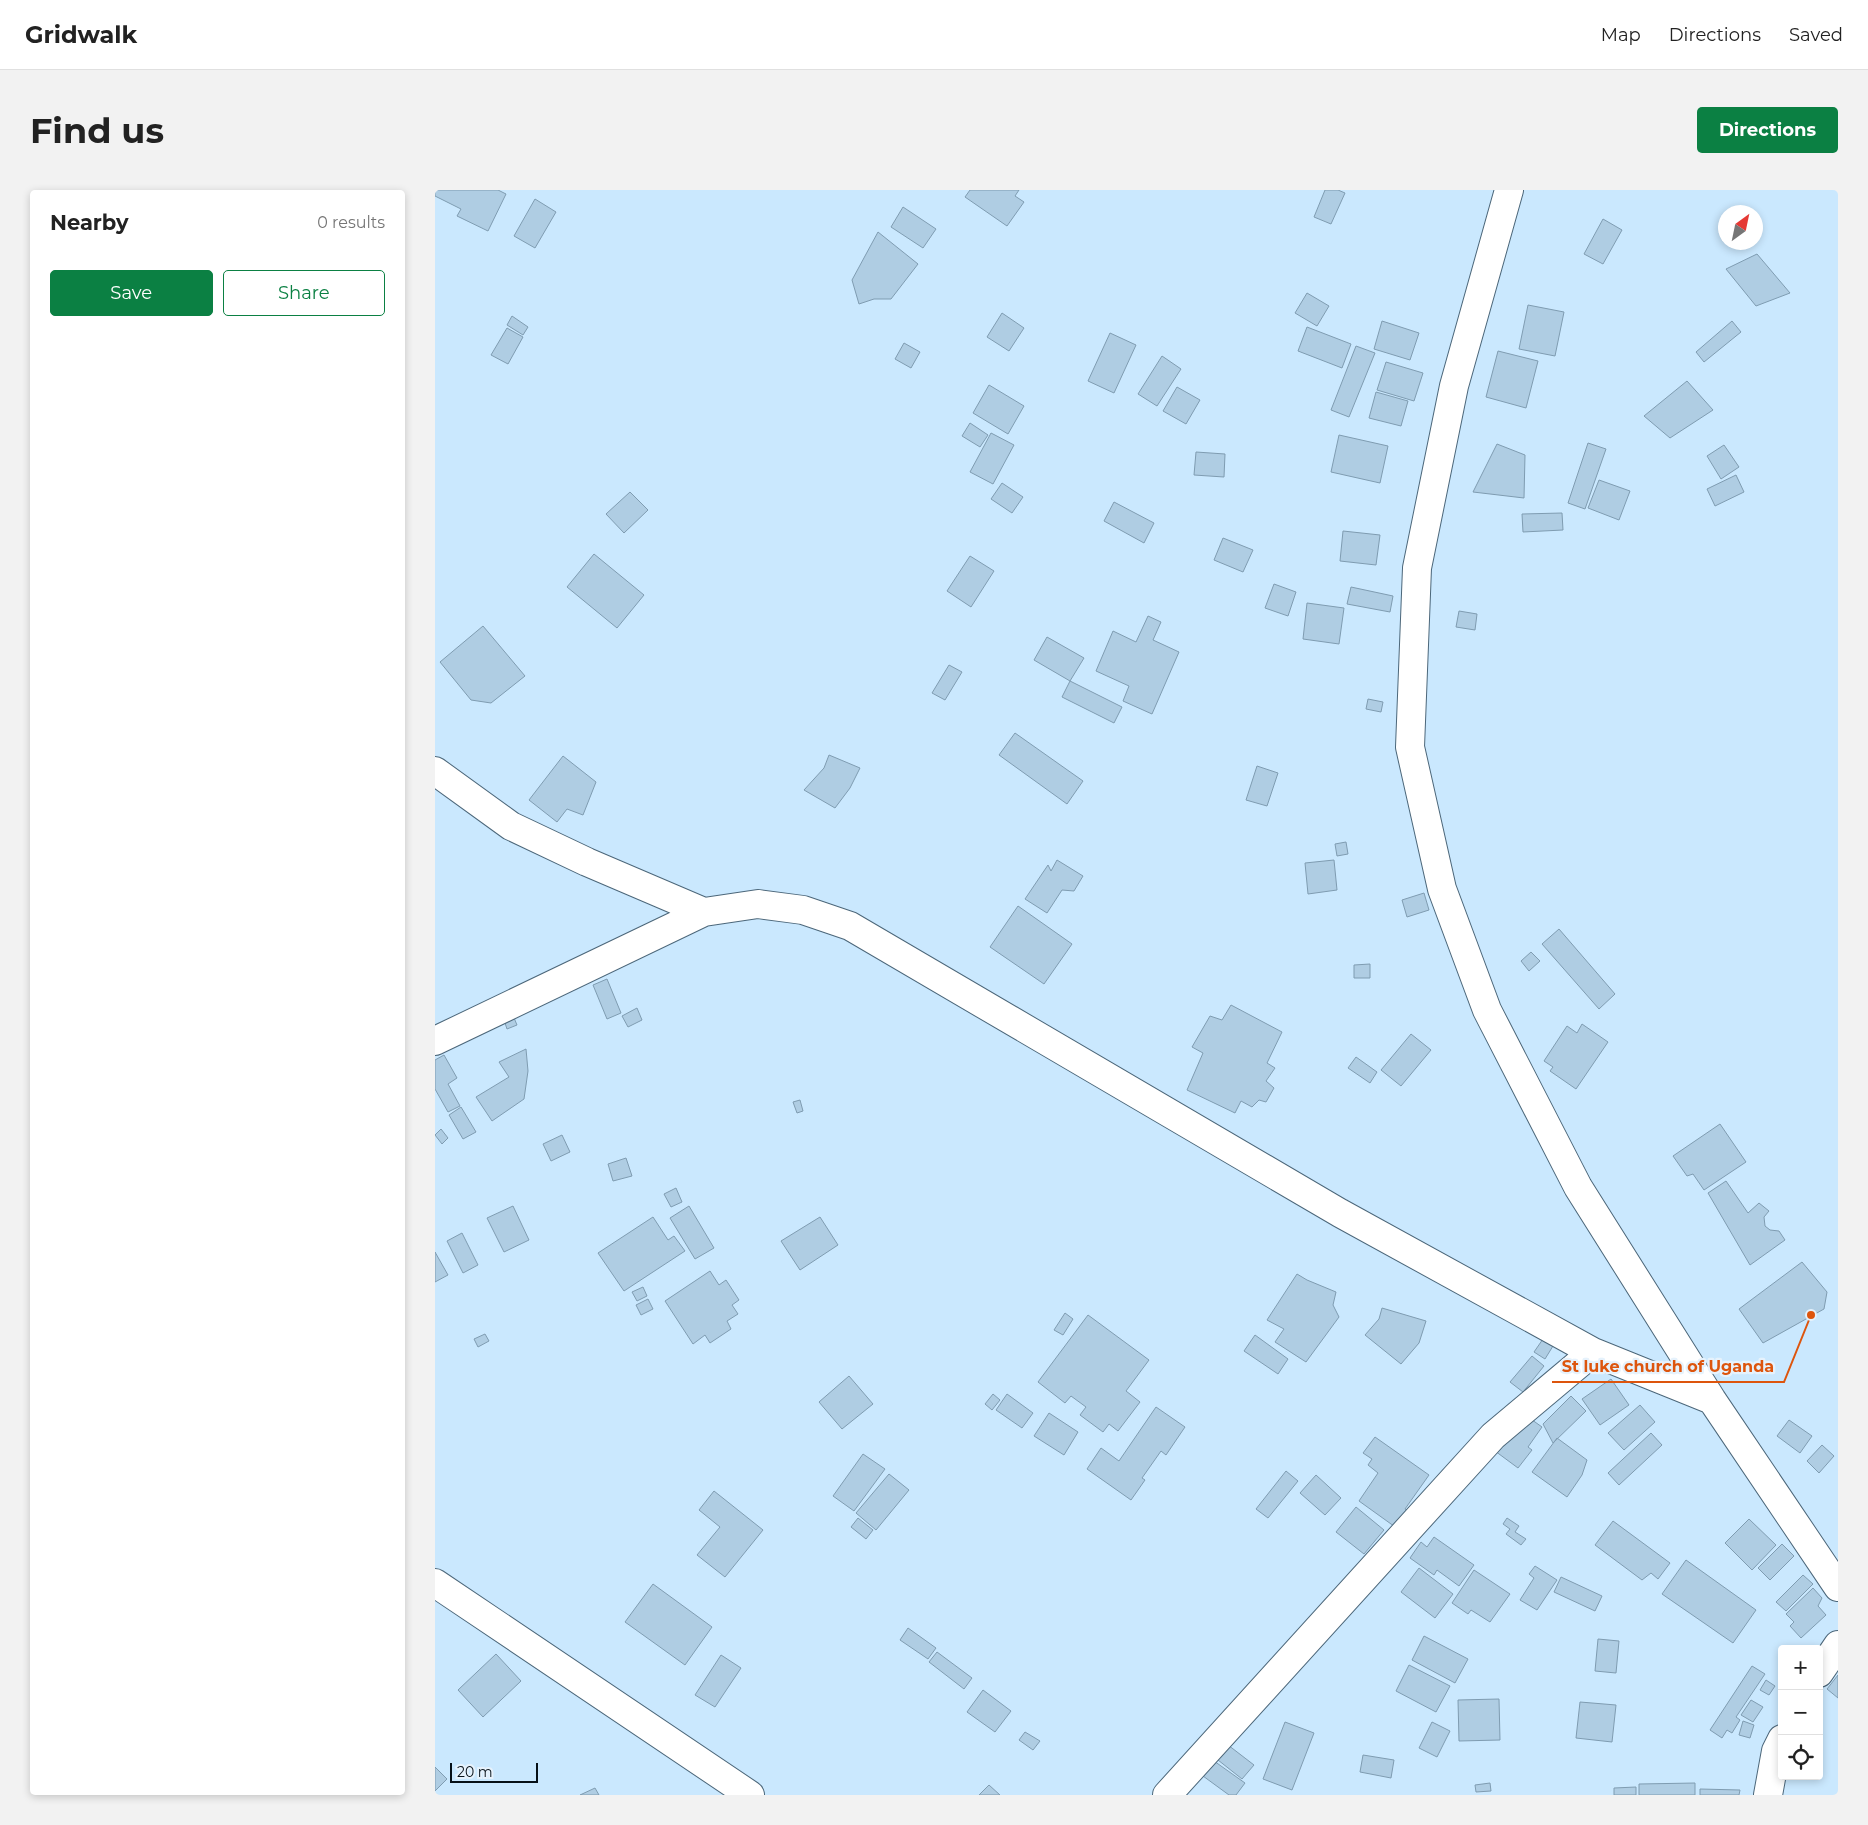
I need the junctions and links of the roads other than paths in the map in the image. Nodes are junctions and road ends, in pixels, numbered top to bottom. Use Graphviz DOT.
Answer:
graph roads {
  1 [pos="1509,190"];
  2 [pos="435,770"];
  3 [pos="704,912"];
  4 [pos="435,1041"];
  5 [pos="1593,1352"];
  6 [pos="1712,1400"];
  7 [pos="435,1583"];
  8 [pos="1838,1587"];
  9 [pos="1838,1645"];
  10 [pos="1823,1667"];
  11 [pos="1778,1747"];
  12 [pos="750,1795"];
  13 [pos="1167,1795"];
  14 [pos="1768,1795"];
  1 -- 6 [label="street"];
  2 -- 3 [label="street"];
  3 -- 4 [label="street"];
  3 -- 5 [label="street"];
  5 -- 6 [label="street"];
  5 -- 13 [label="street"];
  6 -- 8 [label="street"];
  7 -- 12 [label="street"];
  9 -- 10 [label="street"];
  11 -- 14 [label="street"];
}
